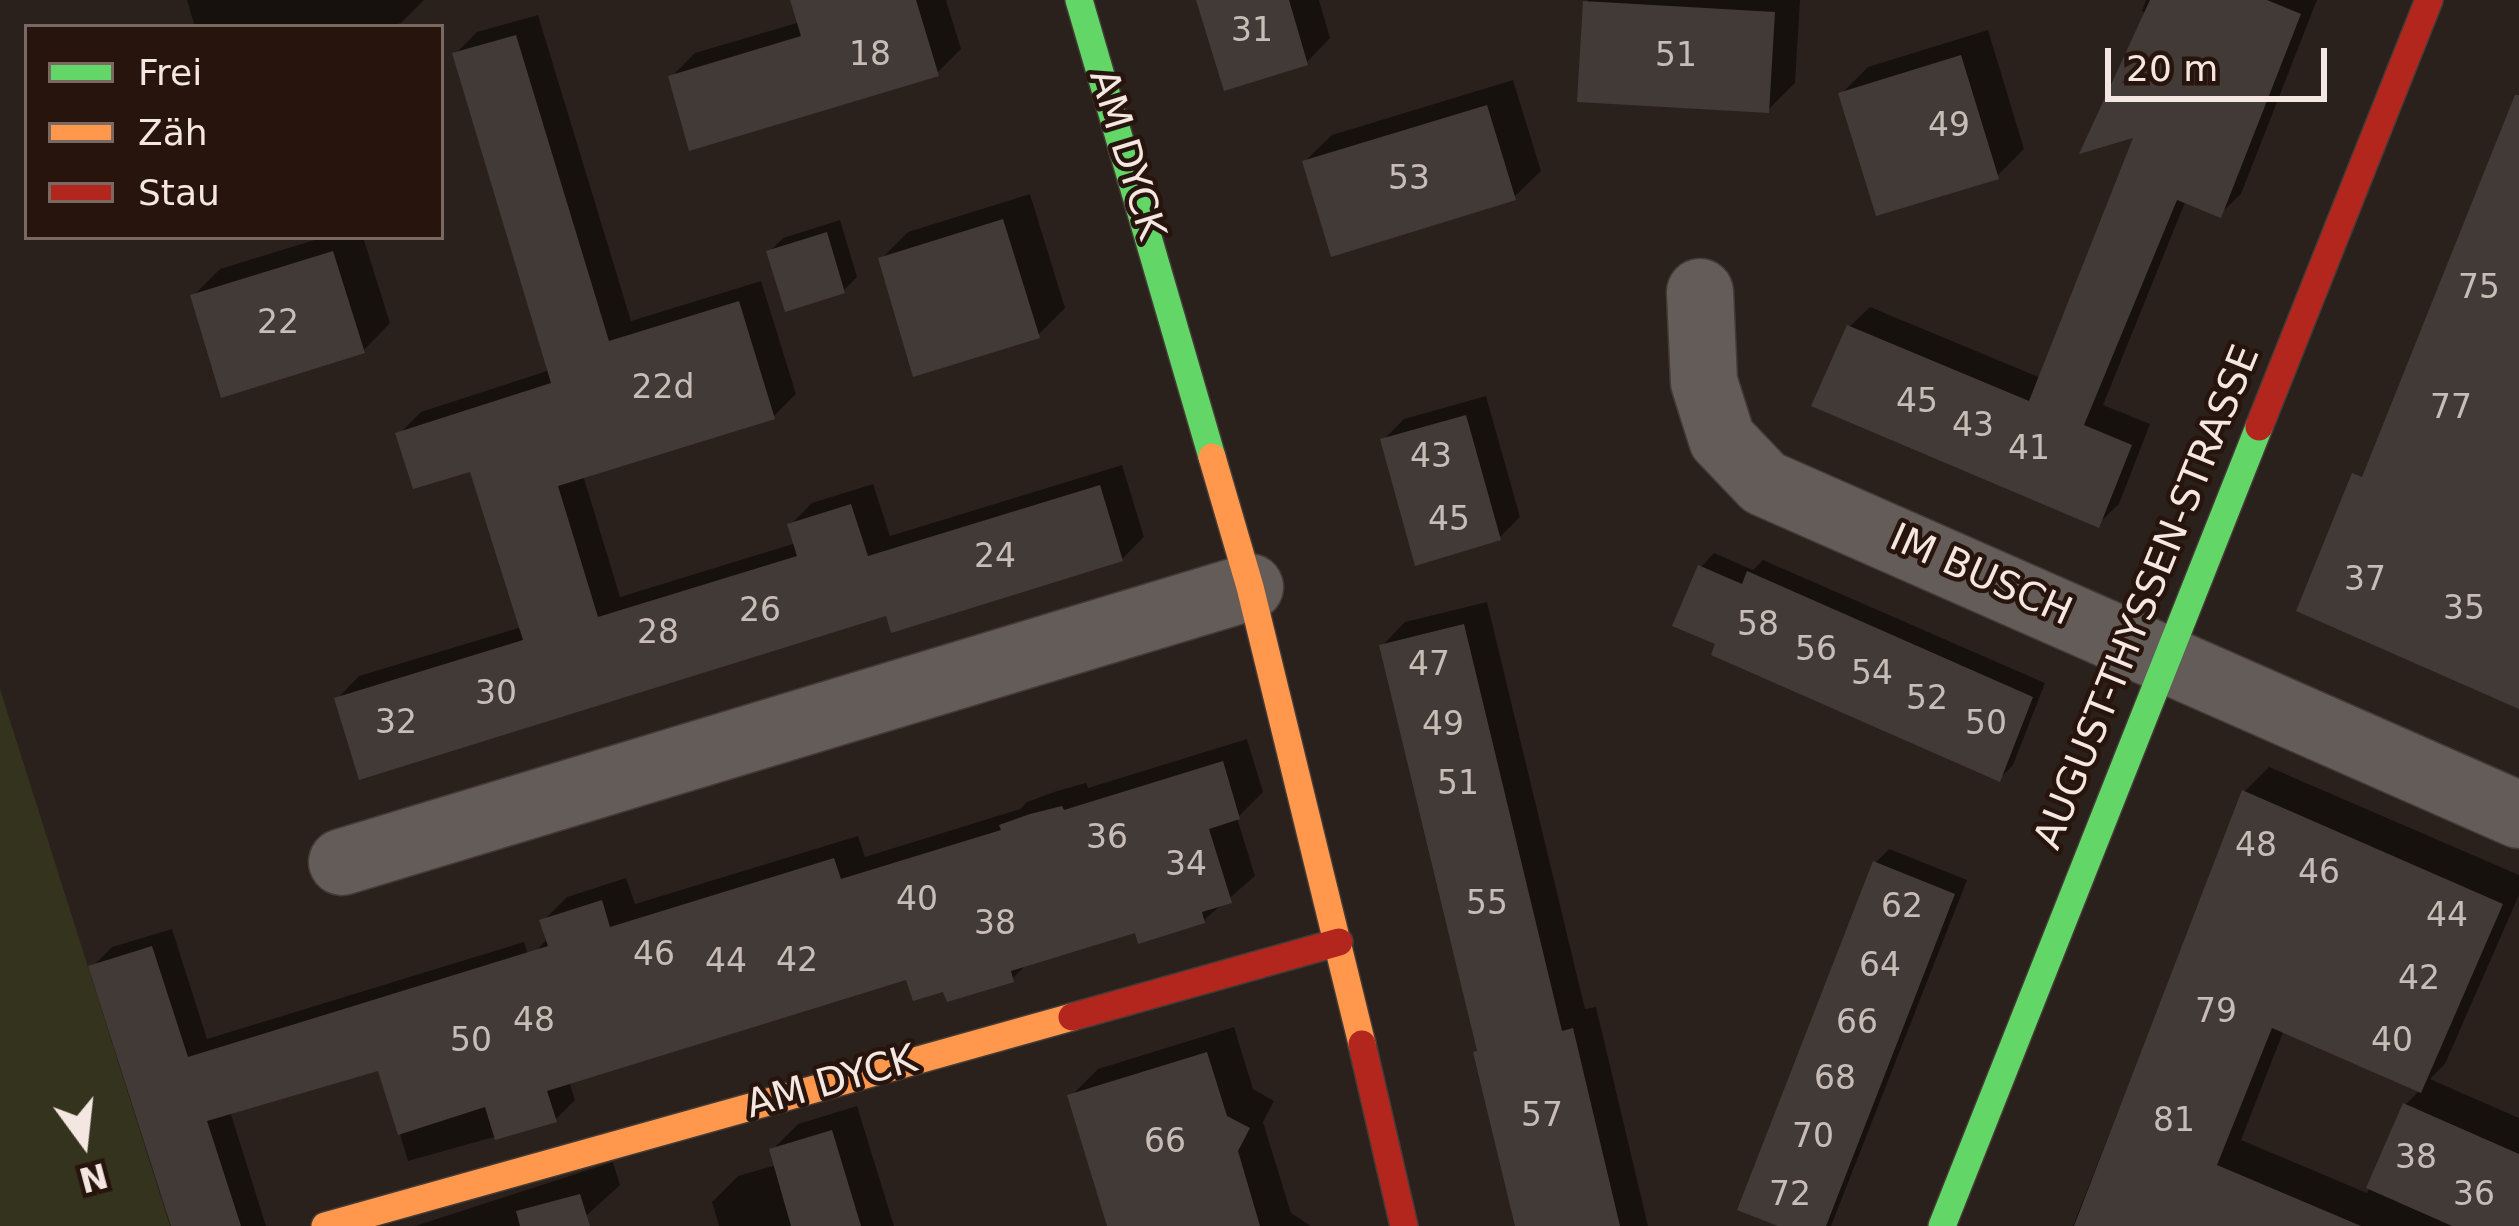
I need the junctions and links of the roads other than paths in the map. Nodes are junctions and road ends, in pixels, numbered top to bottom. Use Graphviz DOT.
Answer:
graph roads {
  1 [pos="1079,0"];
  2 [pos="2429,0"];
  3 [pos="1700,292"];
  4 [pos="1250,587"];
  5 [pos="2166,658"];
  6 [pos="2519,815"];
  7 [pos="342,862"];
  8 [pos="1339,942"];
  9 [pos="325,1226"];
  10 [pos="1404,1226"];
  11 [pos="1942,1226"];
  1 -- 4 [label="street, AM DYCK"];
  2 -- 5 [label="street, AUGUST-THYSSEN-STRASSE"];
  3 -- 5 [label="street, IM BUSCH"];
  4 -- 7 [label="street"];
  4 -- 8 [label="street, AM DYCK"];
  5 -- 6 [label="street, IM BUSCH"];
  5 -- 11 [label="street, AUGUST-THYSSEN-STRASSE"];
  8 -- 9 [label="street, AM DYCK"];
  8 -- 10 [label="street, AM DYCK"];
}
